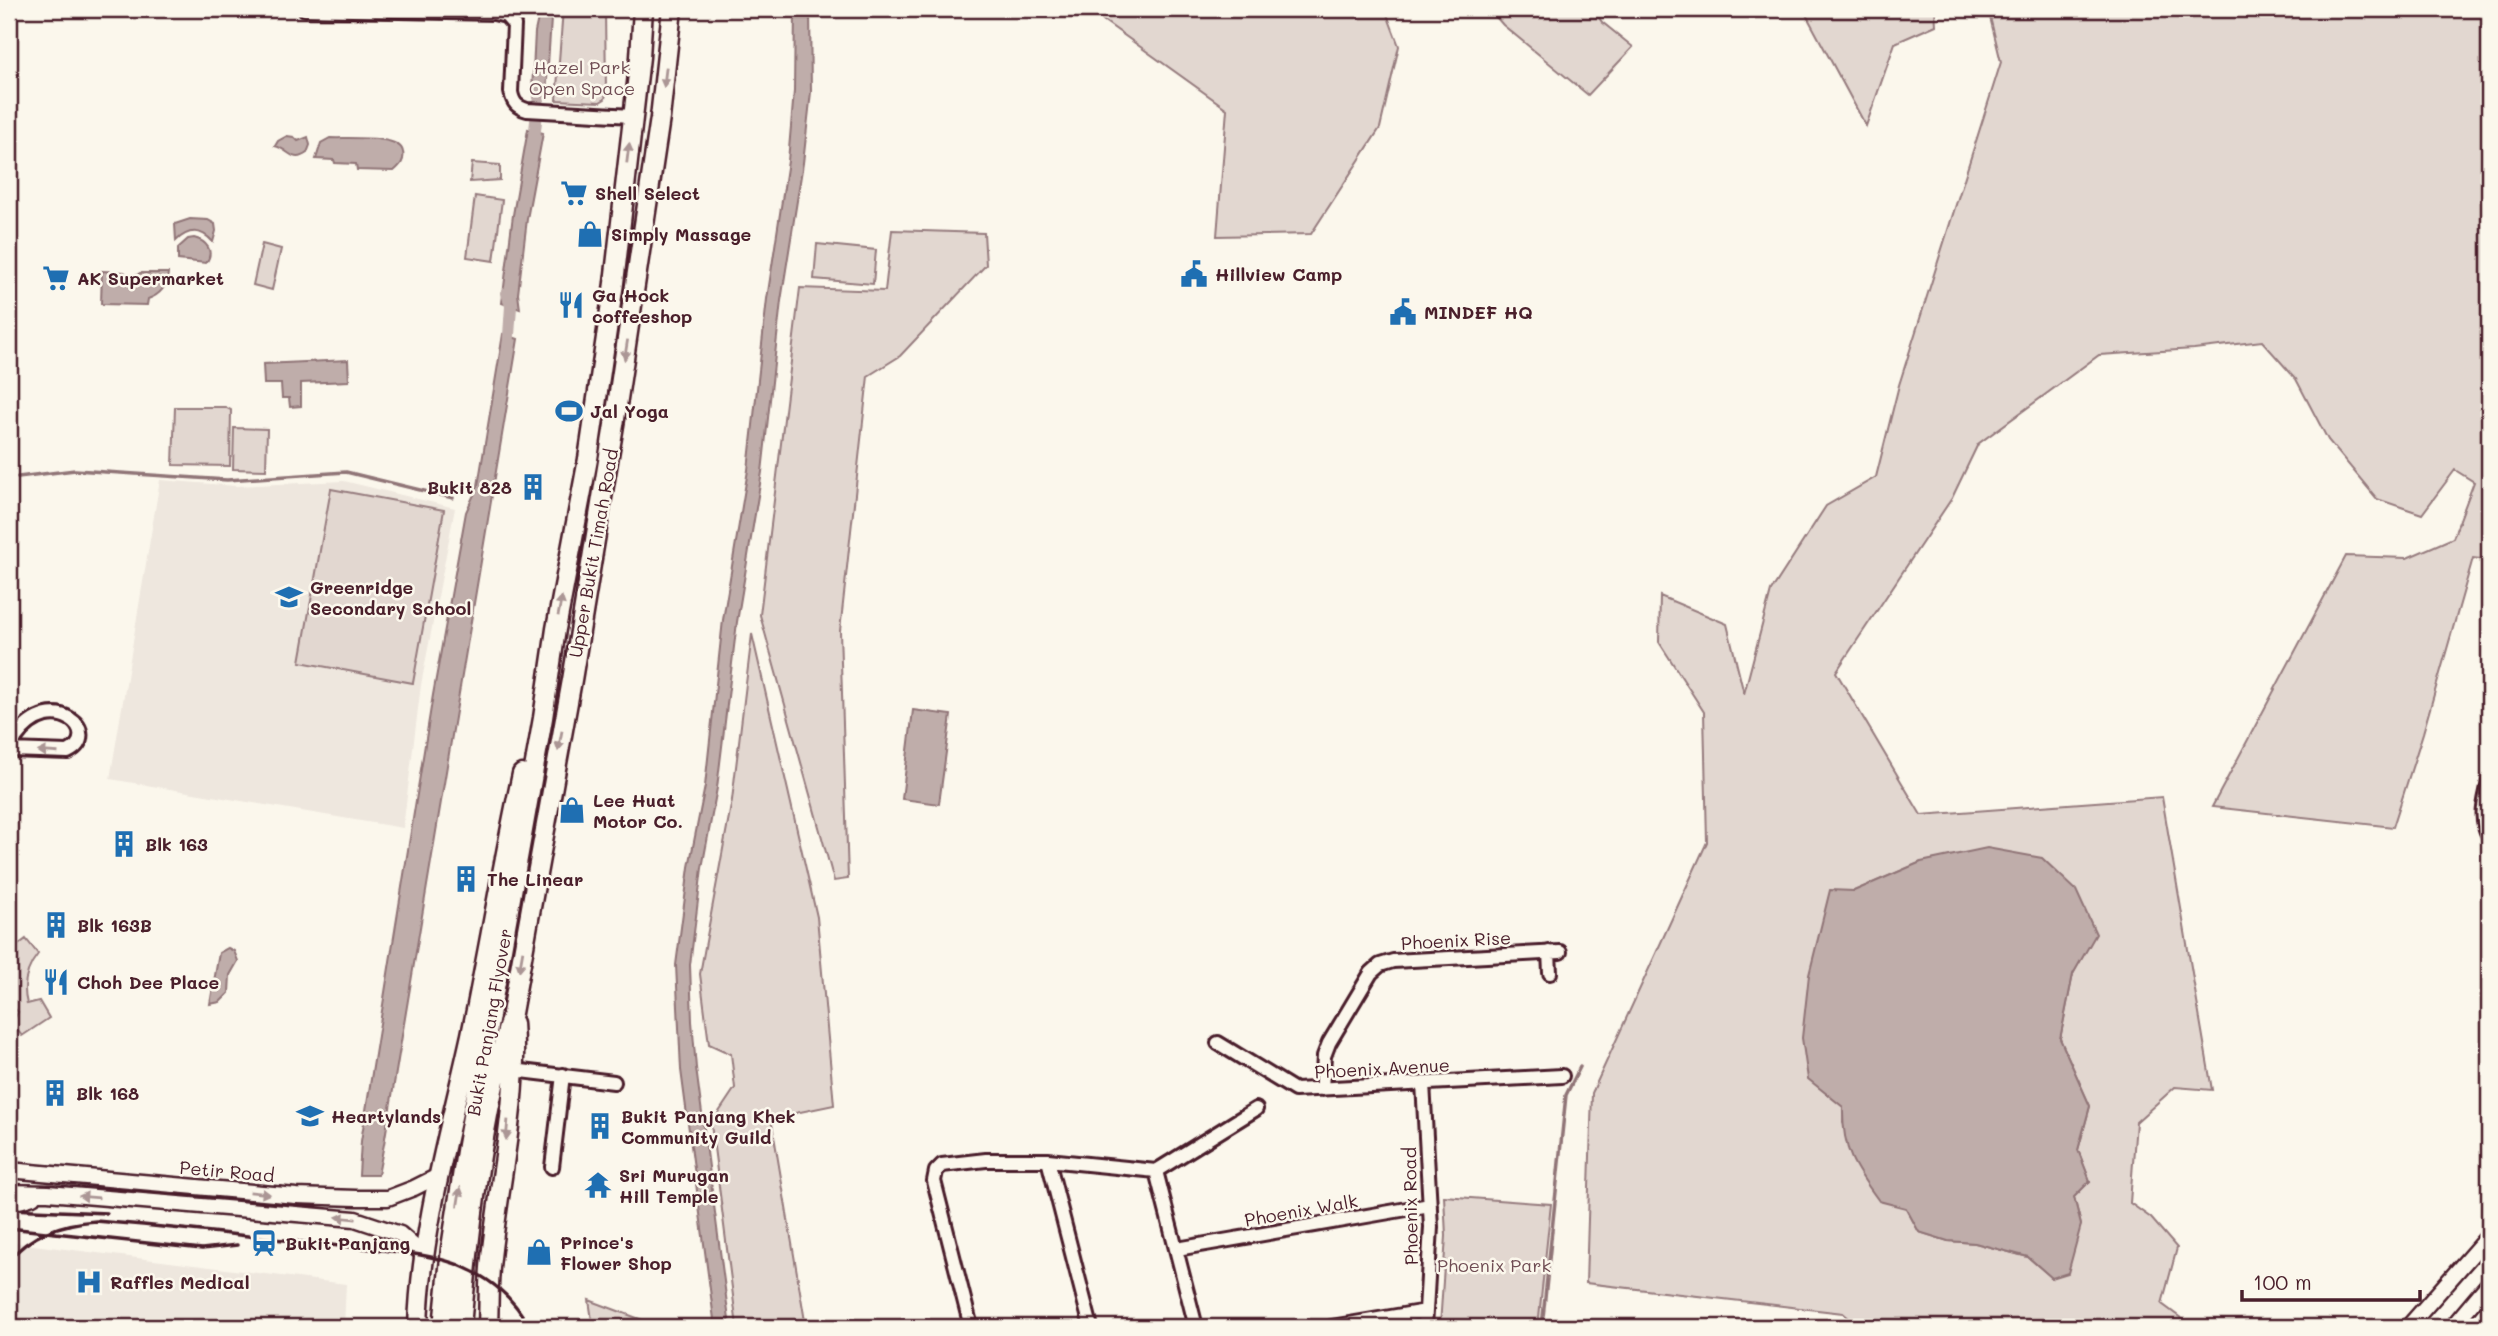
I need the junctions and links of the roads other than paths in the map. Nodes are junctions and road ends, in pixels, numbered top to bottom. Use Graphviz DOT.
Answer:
graph roads {
  1 [pos="304,9"];
  2 [pos="643,9"];
  3 [pos="672,9"];
  4 [pos="632,116"];
  5 [pos="543,718"];
  6 [pos="10,751"];
  7 [pos="2489,782"];
  8 [pos="2489,836"];
  9 [pos="1550,973"];
  10 [pos="512,1013"];
  11 [pos="1218,1044"];
  12 [pos="513,1070"];
  13 [pos="563,1075"];
  14 [pos="1562,1076"];
  15 [pos="614,1082"];
  16 [pos="1423,1083"];
  17 [pos="1322,1088"];
  18 [pos="1256,1109"];
  19 [pos="475,1148"];
  20 [pos="1048,1160"];
  21 [pos="552,1167"];
  22 [pos="9,1170"];
  23 [pos="1156,1171"];
  24 [pos="47,1173"];
  25 [pos="438,1176"];
  26 [pos="9,1192"];
  27 [pos="51,1194"];
  28 [pos="296,1196"];
  29 [pos="9,1204"];
  30 [pos="1430,1205"];
  31 [pos="308,1215"];
  32 [pos="2489,1235"];
  33 [pos="1177,1249"];
  34 [pos="424,1255"];
  35 [pos="2489,1283"];
  36 [pos="1426,1311"];
  37 [pos="418,1327"];
  38 [pos="443,1327"];
  39 [pos="461,1327"];
  40 [pos="488,1327"];
  41 [pos="971,1327"];
  42 [pos="1091,1327"];
  43 [pos="1196,1327"];
  44 [pos="1331,1327"];
  45 [pos="1425,1327"];
  46 [pos="2408,1327"];
  47 [pos="2452,1327"];
  1 -- 4 [label="street"];
  2 -- 4 [label="highway, Upper Bukit Timah Road"];
  3 -- 10 [label="highway, Upper Bukit Timah Road, one-way"];
  5 -- 4 [label="highway, Upper Bukit Timah Road, one-way"];
  5 -- 19 [label="highway, Bukit Panjang Flyover"];
  5 -- 25 [label="highway"];
  6 -- 6 [label="street, one-way"];
  7 -- 8 [label="street"];
  9 -- 17 [label="street, Phoenix Rise"];
  10 -- 12 [label="highway"];
  10 -- 19 [label="highway, Bukit Panjang Flyover"];
  11 -- 17 [label="street, Phoenix Avenue"];
  12 -- 13 [label="street"];
  12 -- 40 [label="highway, one-way"];
  13 -- 15 [label="street"];
  13 -- 21 [label="street"];
  14 -- 16 [label="street, Phoenix Avenue"];
  16 -- 17 [label="street, Phoenix Avenue"];
  16 -- 30 [label="street, Phoenix Road"];
  18 -- 23 [label="street"];
  38 -- 19 [label="highway, Bukit Panjang Flyover, one-way"];
  19 -- 39 [label="highway, Bukit Panjang Flyover"];
  20 -- 23 [label="street"];
  20 -- 41 [label="street"];
  20 -- 42 [label="street"];
  22 -- 24 [label="main road, Petir Road"];
  23 -- 33 [label="street"];
  24 -- 27 [label="main road"];
  24 -- 28 [label="main road, Petir Road, one-way"];
  25 -- 28 [label="main road, Petir Road"];
  25 -- 34 [label="highway"];
  26 -- 27 [label="main road, Petir Road"];
  27 -- 29 [label="main road"];
  31 -- 27 [label="main road, Petir Road, one-way"];
  28 -- 31 [label="main road"];
  30 -- 33 [label="street, Phoenix Walk"];
  30 -- 36 [label="street, Phoenix Road"];
  34 -- 31 [label="main road, Petir Road, one-way"];
  32 -- 46 [label="main road"];
  33 -- 43 [label="street"];
  34 -- 37 [label="highway"];
  35 -- 47 [label="main road"];
  36 -- 44 [label="street"];
  36 -- 45 [label="street, Phoenix Road"];
}
